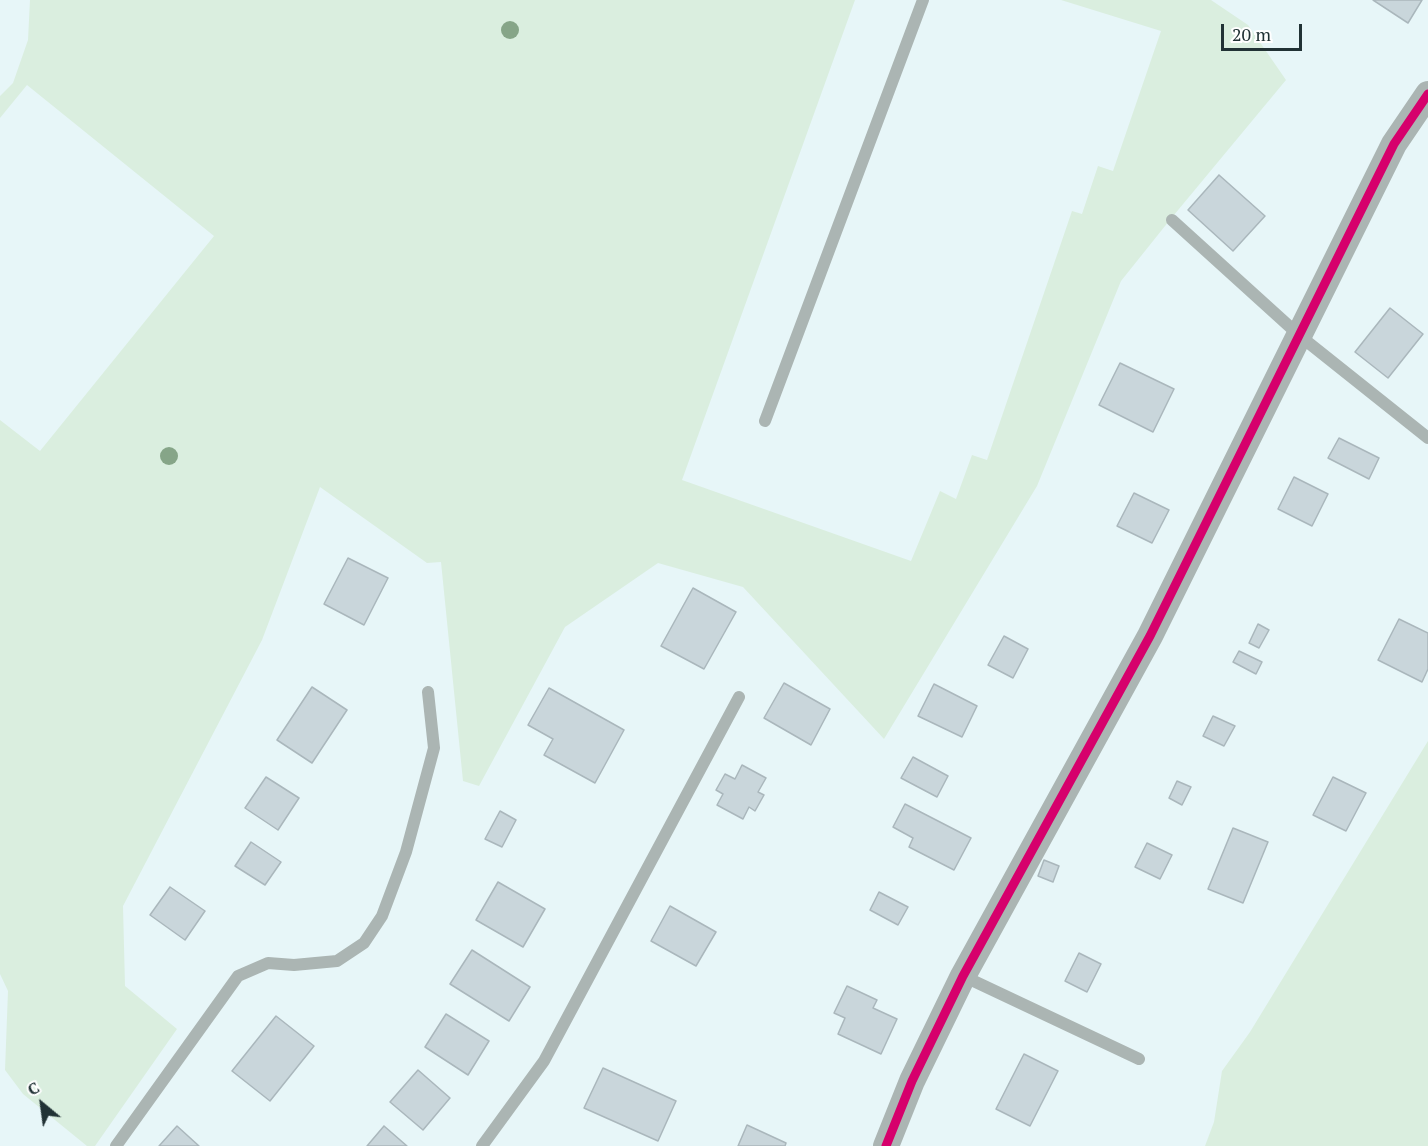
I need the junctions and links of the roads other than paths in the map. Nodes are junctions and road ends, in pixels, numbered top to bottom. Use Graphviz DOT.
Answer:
graph roads {
  1 [pos="922,0"];
  2 [pos="1428,94"];
  3 [pos="1172,220"];
  4 [pos="1300,336"];
  5 [pos="765,420"];
  6 [pos="1428,438"];
  7 [pos="428,692"];
  8 [pos="739,697"];
  9 [pos="963,976"];
  10 [pos="1139,1059"];
  11 [pos="116,1146"];
  12 [pos="482,1146"];
  13 [pos="886,1146"];
  1 -- 5 [label="lane"];
  2 -- 4 [label="street"];
  3 -- 4 [label="lane"];
  4 -- 6 [label="lane"];
  4 -- 9 [label="street"];
  7 -- 11 [label="lane"];
  8 -- 12 [label="lane"];
  9 -- 10 [label="lane"];
  9 -- 13 [label="street"];
}
